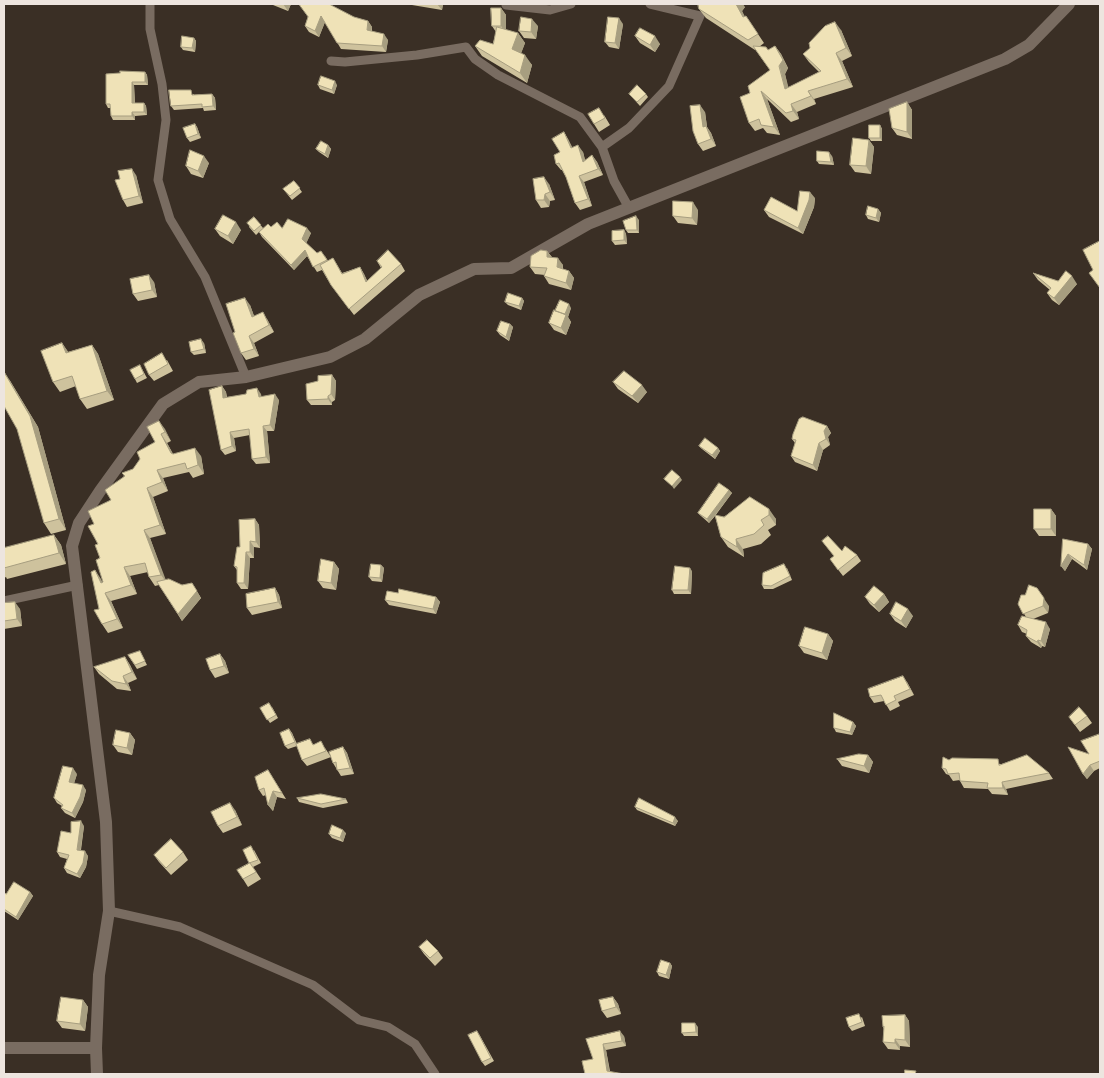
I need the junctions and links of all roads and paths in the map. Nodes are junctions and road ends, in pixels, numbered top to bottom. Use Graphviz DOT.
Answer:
graph roads {
  1 [pos="150,4"];
  2 [pos="571,4"];
  3 [pos="650,4"];
  4 [pos="1069,4"];
  5 [pos="506,5"];
  6 [pos="331,61"];
  7 [pos="602,147"];
  8 [pos="629,208"];
  9 [pos="246,377"];
  10 [pos="78,585"];
  11 [pos="4,601"];
  12 [pos="109,911"];
  13 [pos="4,1048"];
  14 [pos="96,1048"];
  15 [pos="97,1074"];
  16 [pos="435,1074"];
  1 -- 9 [label="street"];
  2 -- 5 [label="street"];
  3 -- 7 [label="street"];
  4 -- 8 [label="main road"];
  6 -- 7 [label="street"];
  7 -- 8 [label="street"];
  8 -- 9 [label="main road"];
  9 -- 10 [label="main road"];
  10 -- 11 [label="street"];
  10 -- 12 [label="main road"];
  12 -- 14 [label="main road"];
  12 -- 16 [label="street"];
  13 -- 14 [label="main road"];
  14 -- 15 [label="main road"];
}
